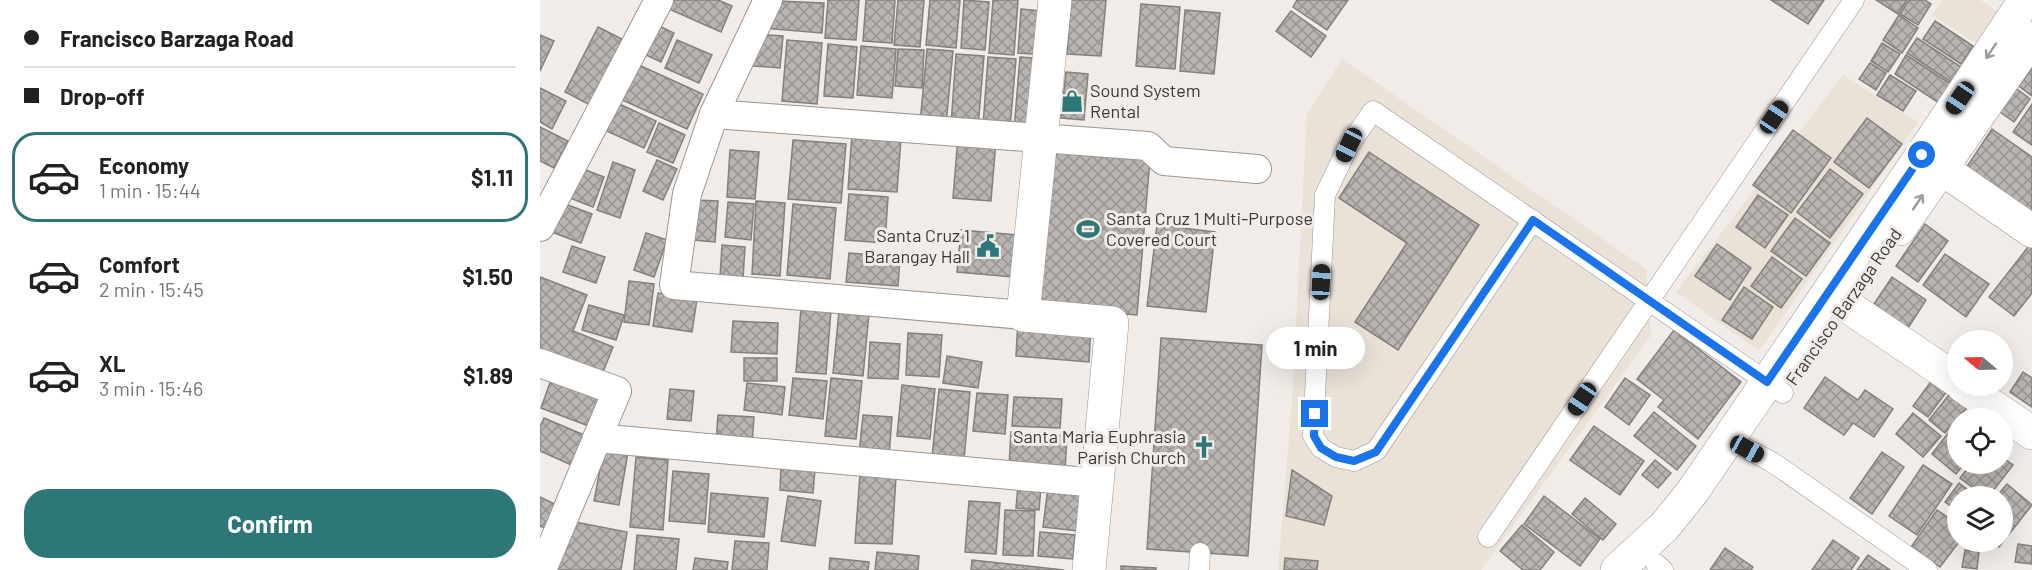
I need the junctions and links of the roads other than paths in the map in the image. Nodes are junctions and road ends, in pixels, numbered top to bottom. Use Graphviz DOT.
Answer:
graph roads {
  1 [pos="659,0"];
  2 [pos="768,0"];
  3 [pos="1054,0"];
  4 [pos="1854,0"];
  5 [pos="2025,3"];
  6 [pos="2032,38"];
  7 [pos="714,114"];
  8 [pos="1040,138"];
  9 [pos="1941,168"];
  10 [pos="1257,169"];
  11 [pos="1533,220"];
  12 [pos="540,228"];
  13 [pos="2032,231"];
  14 [pos="1650,301"];
  15 [pos="1847,306"];
  16 [pos="1023,315"];
  17 [pos="540,363"];
  18 [pos="1947,374"];
  19 [pos="1775,387"];
  20 [pos="1978,396"];
  21 [pos="2032,433"];
  22 [pos="597,438"];
  23 [pos="1747,449"];
  24 [pos="1098,483"];
  25 [pos="1488,537"];
  26 [pos="1655,568"];
  27 [pos="542,570"];
  28 [pos="1089,570"];
  29 [pos="1617,570"];
  30 [pos="1927,570"];
  1 -- 12 [label="street"];
  2 -- 7 [label="street"];
  3 -- 8 [label="street"];
  4 -- 14 [label="lane"];
  5 -- 19 [label="street, Francisco Barzaga Road, one-way"];
  6 -- 9 [label="street, Francisco Barzaga Road"];
  7 -- 8 [label="street"];
  7 -- 16 [label="street"];
  8 -- 10 [label="street"];
  8 -- 16 [label="street"];
  9 -- 13 [label="street"];
  15 -- 9 [label="street, Francisco Barzaga Road, one-way"];
  11 -- 11 [label="lane"];
  11 -- 14 [label="lane"];
  14 -- 19 [label="lane"];
  14 -- 25 [label="lane"];
  15 -- 18 [label="street"];
  15 -- 19 [label="street, Francisco Barzaga Road"];
  16 -- 24 [label="street"];
  17 -- 22 [label="street"];
  19 -- 23 [label="street, Francisco Barzaga Road"];
  19 -- 29 [label="street, Francisco Barzaga Road"];
  20 -- 21 [label="street"];
  22 -- 24 [label="street"];
  22 -- 27 [label="street"];
  23 -- 26 [label="street, Francisco Barzaga Road"];
  23 -- 30 [label="lane"];
  24 -- 28 [label="street"];
}
